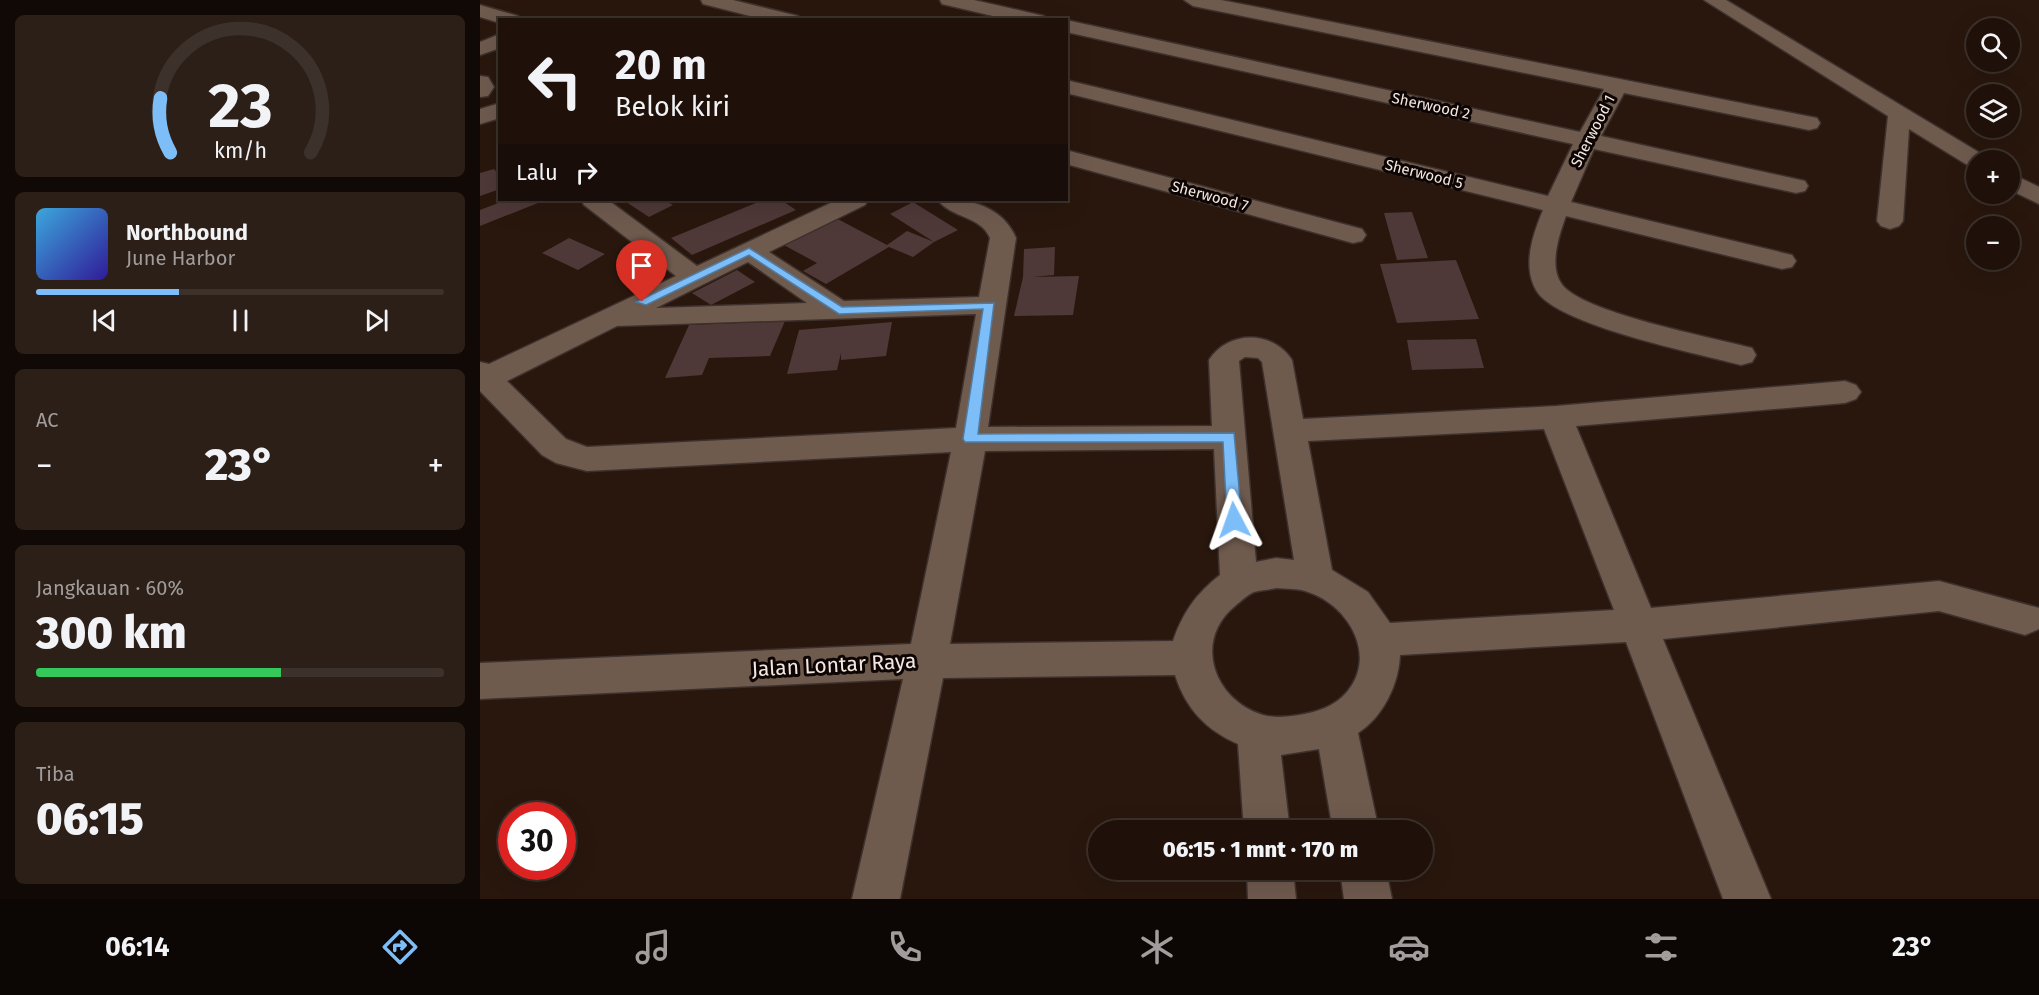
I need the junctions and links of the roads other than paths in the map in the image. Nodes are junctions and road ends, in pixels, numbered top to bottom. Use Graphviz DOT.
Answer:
graph roads {
  1 [pos="486,0"];
  2 [pos="710,0"];
  3 [pos="949,0"];
  4 [pos="1192,0"];
  5 [pos="1713,0"];
  6 [pos="989,10"];
  7 [pos="480,11"];
  8 [pos="512,14"];
  9 [pos="783,18"];
  10 [pos="1027,18"];
  11 [pos="1068,26"];
  12 [pos="498,41"];
  13 [pos="480,49"];
  14 [pos="480,82"];
  15 [pos="1617,85"];
  16 [pos="1068,86"];
  17 [pos="480,91"];
  18 [pos="1899,114"];
  19 [pos="1809,123"];
  20 [pos="1586,140"];
  21 [pos="1966,154"];
  22 [pos="1068,158"];
  23 [pos="1796,186"];
  24 [pos="2020,186"];
  25 [pos="2039,197"];
  26 [pos="594,201"];
  27 [pos="847,201"];
  28 [pos="953,201"];
  29 [pos="1556,206"];
  30 [pos="1890,221"];
  31 [pos="1353,235"];
  32 [pos="749,251"];
  33 [pos="1782,261"];
  34 [pos="695,278"];
  35 [pos="990,305"];
  36 [pos="839,310"];
  37 [pos="606,319"];
  38 [pos="1742,355"];
  39 [pos="482,377"];
  40 [pos="1845,392"];
  41 [pos="1556,417"];
  42 [pos="1289,431"];
  43 [pos="1229,437"];
  44 [pos="970,439"];
  45 [pos="1315,578"];
  46 [pos="1239,582"];
  47 [pos="2025,619"];
  48 [pos="1640,625"];
  49 [pos="1378,640"];
  50 [pos="1189,658"];
  51 [pos="925,661"];
  52 [pos="480,681"];
  53 [pos="1336,725"];
  54 [pos="1258,734"];
  55 [pos="1266,820"];
  56 [pos="1354,820"];
  57 [pos="1271,880"];
  58 [pos="1365,880"];
  59 [pos="876,899"];
  60 [pos="1272,899"];
  61 [pos="1368,899"];
  62 [pos="1747,899"];
  1 -- 8 [label="street"];
  2 -- 9 [label="street"];
  3 -- 6 [label="street"];
  4 -- 15 [label="street, Sherwood 1"];
  5 -- 18 [label="street"];
  6 -- 10 [label="street"];
  7 -- 8 [label="street"];
  11 -- 20 [label="street, Sherwood 2"];
  12 -- 13 [label="street"];
  14 -- 17 [label="street"];
  15 -- 19 [label="street"];
  15 -- 20 [label="street, Sherwood 1"];
  16 -- 29 [label="street, Sherwood 5"];
  18 -- 21 [label="street"];
  18 -- 30 [label="street"];
  20 -- 23 [label="street, Sherwood 2"];
  20 -- 29 [label="street, Sherwood 1"];
  22 -- 31 [label="street, Sherwood 7"];
  24 -- 25 [label="street"];
  26 -- 34 [label="street"];
  27 -- 32 [label="street"];
  28 -- 35 [label="street"];
  29 -- 33 [label="street, Sherwood 5"];
  29 -- 38 [label="street, Sherwood 1"];
  32 -- 34 [label="street"];
  32 -- 36 [label="street"];
  34 -- 37 [label="street"];
  35 -- 36 [label="street"];
  35 -- 44 [label="street"];
  36 -- 37 [label="street"];
  37 -- 39 [label="street"];
  39 -- 44 [label="street"];
  40 -- 41 [label="street"];
  41 -- 42 [label="street"];
  41 -- 48 [label="street"];
  42 -- 43 [label="street"];
  42 -- 45 [label="street"];
  43 -- 44 [label="street"];
  43 -- 46 [label="street"];
  44 -- 51 [label="street"];
  45 -- 46 [label="street"];
  45 -- 49 [label="street"];
  46 -- 50 [label="street"];
  47 -- 48 [label="street"];
  48 -- 49 [label="street"];
  48 -- 62 [label="street"];
  49 -- 53 [label="street"];
  50 -- 51 [label="street, Jalan Lontar Raya"];
  50 -- 54 [label="street"];
  51 -- 52 [label="street, Jalan Lontar Raya"];
  51 -- 59 [label="street"];
  53 -- 54 [label="street"];
  53 -- 56 [label="street"];
  54 -- 55 [label="street"];
  57 -- 60 [label="street"];
  58 -- 61 [label="street"];
}
